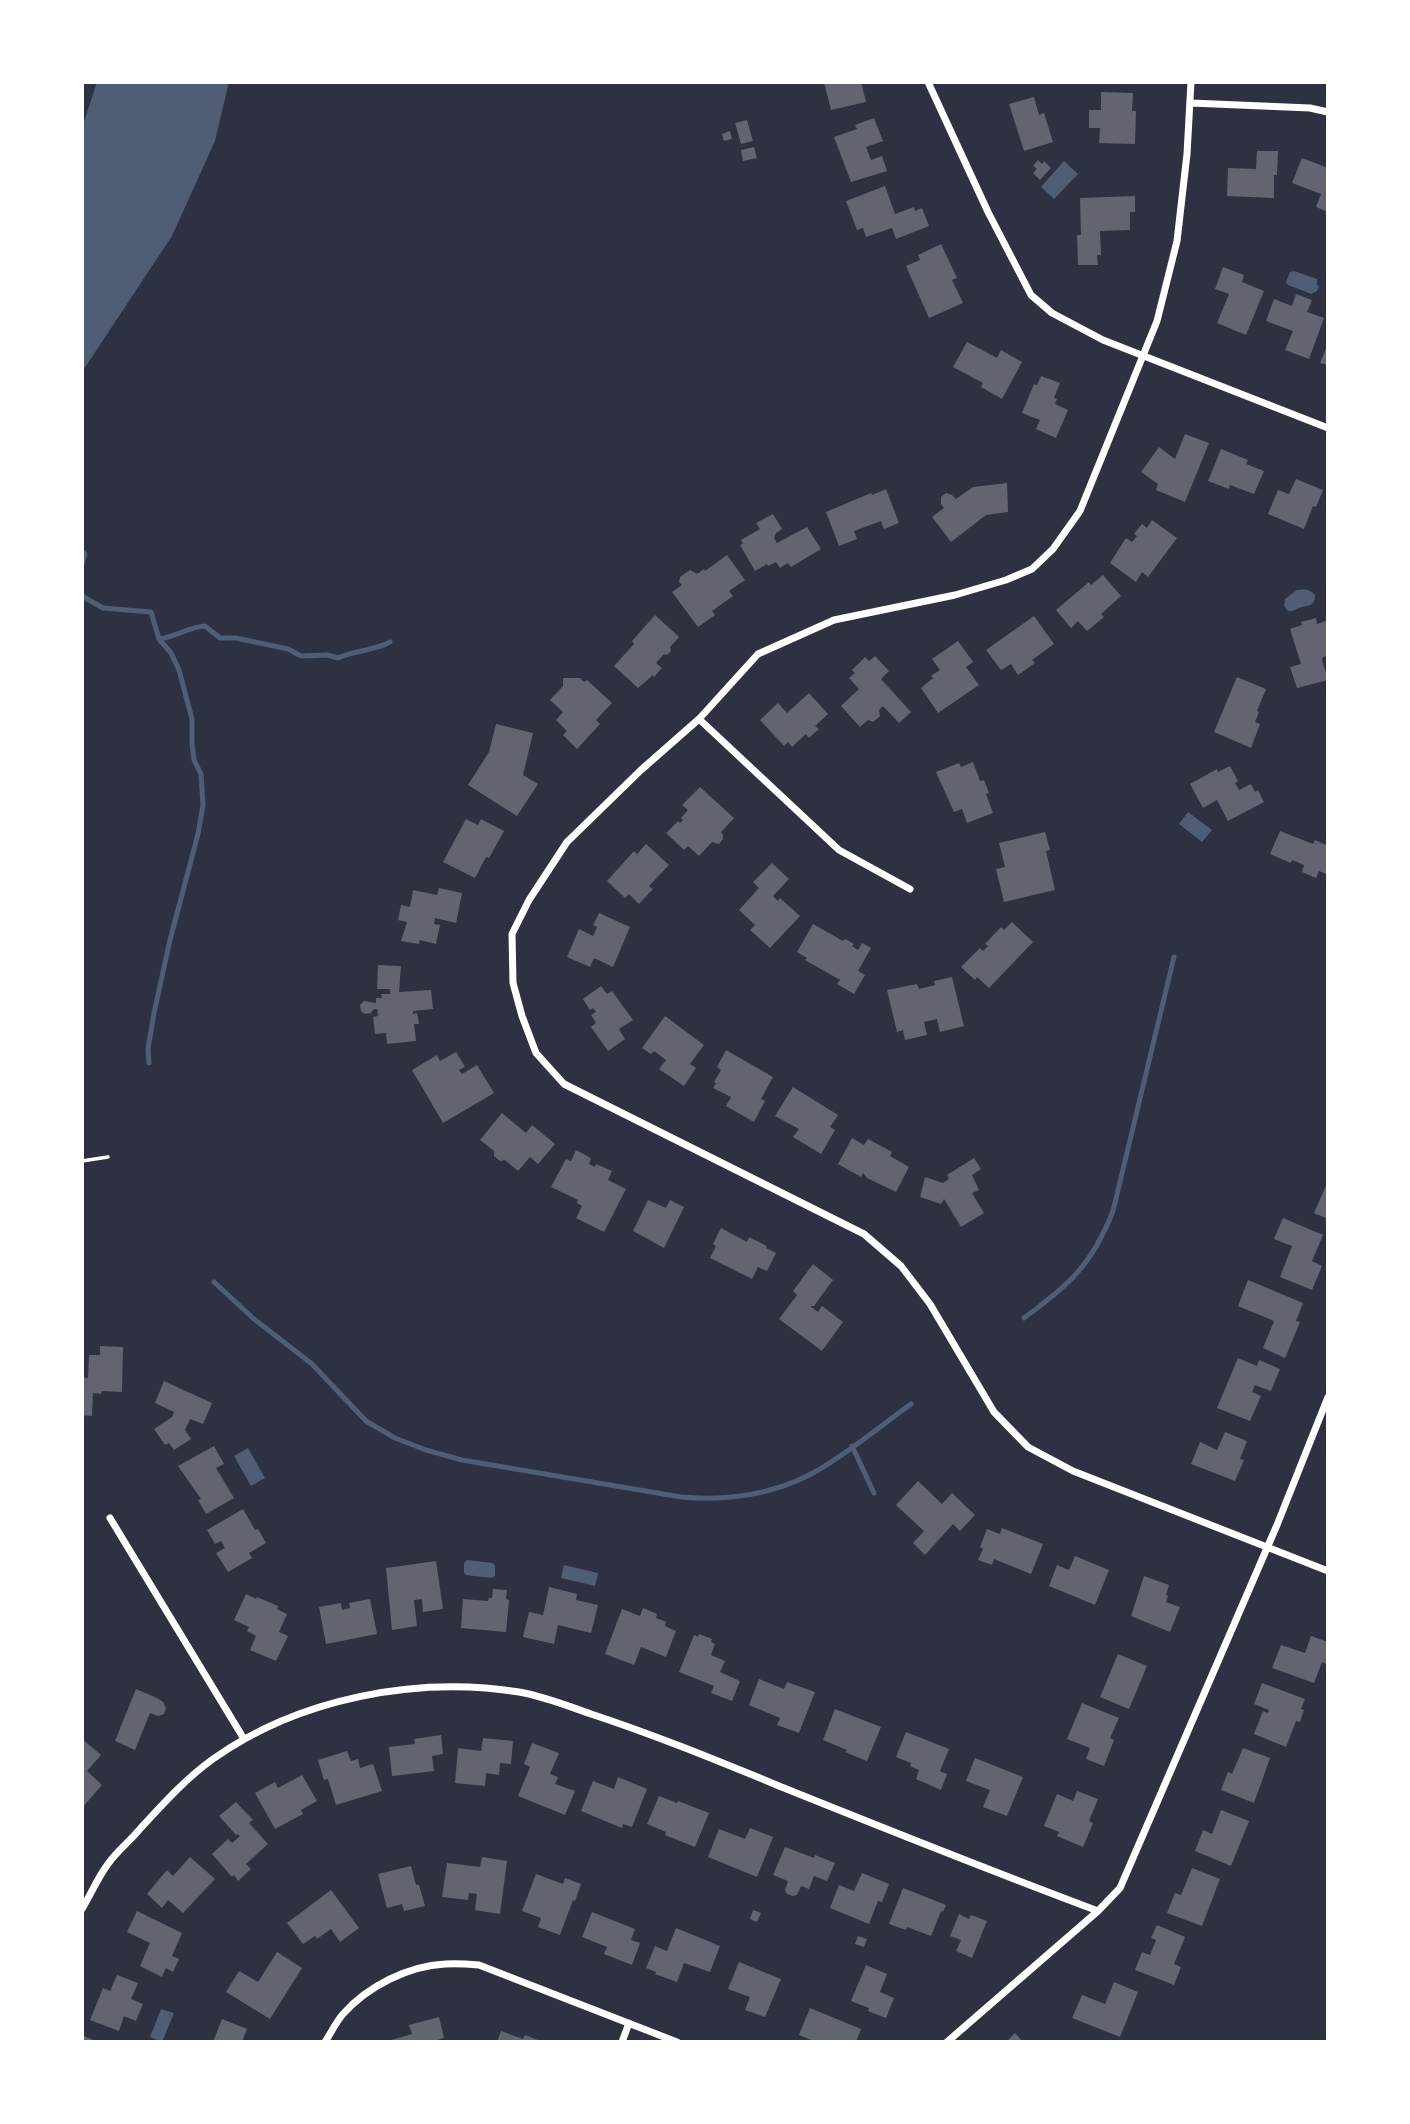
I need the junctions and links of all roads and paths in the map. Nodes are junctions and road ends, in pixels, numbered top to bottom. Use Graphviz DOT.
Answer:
graph roads {
  1 [pos="928,82"];
  2 [pos="1191,82"];
  3 [pos="1191,103"];
  4 [pos="1328,112"];
  5 [pos="1143,355"];
  6 [pos="1328,428"];
  7 [pos="699,719"];
  8 [pos="911,889"];
  9 [pos="108,1157"];
  10 [pos="82,1161"];
  11 [pos="1328,1397"];
  12 [pos="110,1518"];
  13 [pos="1267,1547"];
  14 [pos="1328,1571"];
  15 [pos="244,1739"];
  16 [pos="82,1909"];
  17 [pos="1098,1911"];
  18 [pos="629,2023"];
  19 [pos="325,2042"];
  20 [pos="622,2042"];
  21 [pos="677,2042"];
  22 [pos="947,2042"];
  1 -- 5 [label="street"];
  2 -- 3 [label="street"];
  3 -- 4 [label="street"];
  3 -- 5 [label="street"];
  5 -- 6 [label="street"];
  5 -- 7 [label="street"];
  7 -- 8 [label="street"];
  7 -- 13 [label="street"];
  9 -- 10 [label="path"];
  11 -- 13 [label="street"];
  12 -- 15 [label="street"];
  13 -- 14 [label="street"];
  13 -- 17 [label="street"];
  15 -- 16 [label="street"];
  15 -- 17 [label="street"];
  17 -- 22 [label="street"];
  18 -- 19 [label="street"];
  18 -- 20 [label="street"];
  18 -- 21 [label="street"];
}
